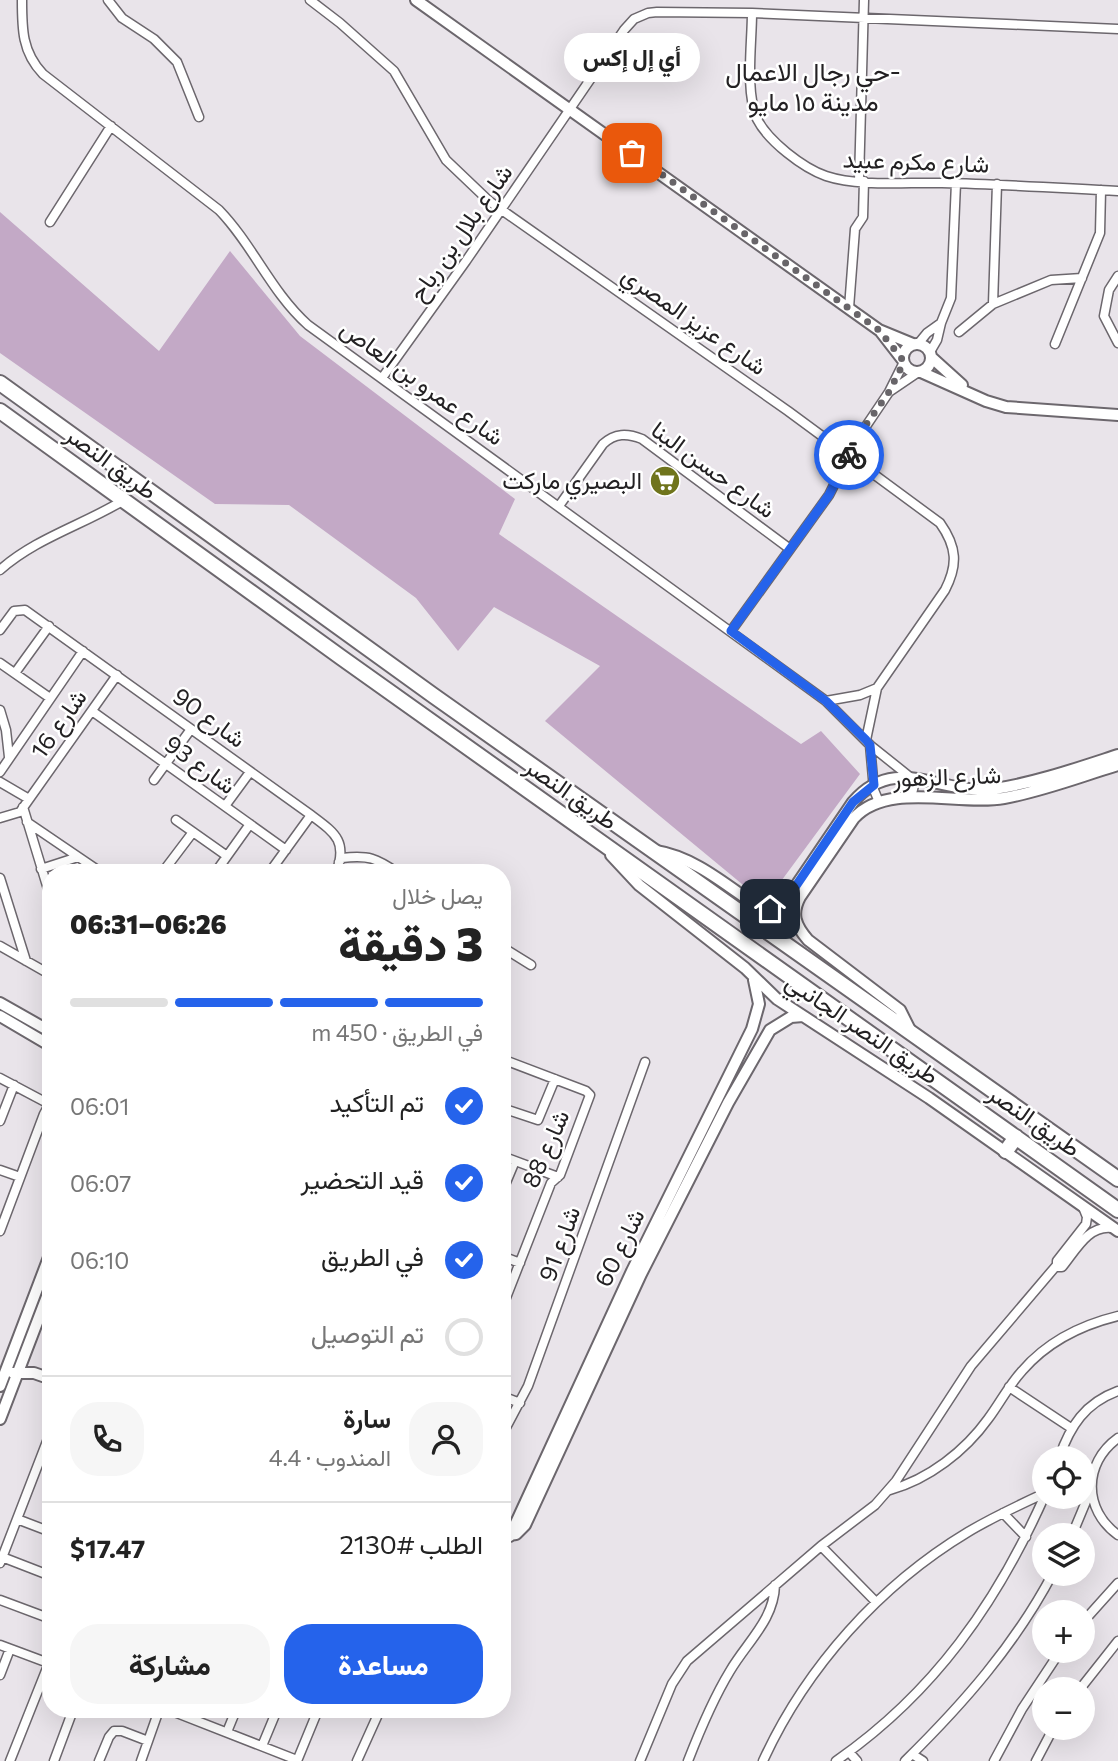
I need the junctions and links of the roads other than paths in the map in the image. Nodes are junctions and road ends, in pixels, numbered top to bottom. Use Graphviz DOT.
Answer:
graph roads {
  1 [pos="22,0"];
  2 [pos="108,0"];
  3 [pos="310,0"];
  4 [pos="416,0"];
  5 [pos="864,0"];
  6 [pos="752,13"];
  7 [pos="863,19"];
  8 [pos="1118,29"];
  9 [pos="570,109"];
  10 [pos="199,117"];
  11 [pos="111,126"];
  12 [pos="861,181"];
  13 [pos="956,183"];
  14 [pos="997,184"];
  15 [pos="1101,190"];
  16 [pos="1118,191"];
  17 [pos="501,209"];
  18 [pos="50,222"];
  19 [pos="1118,276"];
  20 [pos="1082,278"];
  21 [pos="993,304"];
  22 [pos="849,308"];
  23 [pos="940,323"];
  24 [pos="879,330"];
  25 [pos="959,332"];
  26 [pos="1118,343"];
  27 [pos="916,344"];
  28 [pos="1055,344"];
  29 [pos="930,355"];
  30 [pos="903,361"];
  31 [pos="919,372"];
  32 [pos="382,378"];
  33 [pos="0,383"];
  34 [pos="889,392"];
  35 [pos="972,393"];
  36 [pos="0,411"];
  37 [pos="1118,415"];
  38 [pos="849,456"];
  39 [pos="124,500"];
  40 [pos="559,506"];
  41 [pos="790,549"];
  42 [pos="0,570"];
  43 [pos="335,625"];
  44 [pos="49,626"];
  45 [pos="0,629"];
  46 [pos="731,631"];
  47 [pos="356,639"];
  48 [pos="321,643"];
  49 [pos="83,651"];
  50 [pos="342,658"];
  51 [pos="0,663"];
  52 [pos="15,673"];
  53 [pos="117,675"];
  54 [pos="877,688"];
  55 [pos="50,698"];
  56 [pos="826,701"];
  57 [pos="0,710"];
  58 [pos="92,711"];
  59 [pos="191,729"];
  60 [pos="868,743"];
  61 [pos="1118,755"];
  62 [pos="9,757"];
  63 [pos="166,764"];
  64 [pos="1118,765"];
  65 [pos="0,772"];
  66 [pos="250,772"];
  67 [pos="910,777"];
  68 [pos="154,780"];
  69 [pos="0,782"];
  70 [pos="874,785"];
  71 [pos="911,797"];
  72 [pos="29,799"];
  73 [pos="879,802"];
  74 [pos="225,806"];
  75 [pos="23,807"];
  76 [pos="311,815"];
  77 [pos="0,818"];
  78 [pos="176,820"];
  79 [pos="27,821"];
  80 [pos="250,824"];
  81 [pos="193,832"];
  82 [pos="600,842"];
  83 [pos="286,850"];
  84 [pos="654,850"];
  85 [pos="227,856"];
  86 [pos="80,858"];
  87 [pos="342,858"];
  88 [pos="59,864"];
  89 [pos="82,864"];
  90 [pos="89,864"];
  91 [pos="169,864"];
  92 [pos="221,864"];
  93 [pos="276,864"];
  94 [pos="338,864"];
  95 [pos="382,864"];
  96 [pos="41,869"];
  97 [pos="42,872"];
  98 [pos="0,878"];
  99 [pos="0,946"];
  100 [pos="511,952"];
  101 [pos="26,961"];
  102 [pos="531,965"];
  103 [pos="42,970"];
  104 [pos="754,979"];
  105 [pos="0,1003"];
  106 [pos="0,1016"];
  107 [pos="803,1016"];
  108 [pos="42,1027"];
  109 [pos="911,1032"];
  110 [pos="42,1041"];
  111 [pos="511,1062"];
  112 [pos="645,1062"];
  113 [pos="0,1078"];
  114 [pos="555,1079"];
  115 [pos="14,1085"];
  116 [pos="42,1099"];
  117 [pos="723,1100"];
  118 [pos="511,1111"];
  119 [pos="0,1121"];
  120 [pos="42,1123"];
  121 [pos="1016,1137"];
  122 [pos="1006,1151"];
  123 [pos="511,1159"];
  124 [pos="515,1161"];
  125 [pos="0,1170"];
  126 [pos="511,1171"];
  127 [pos="20,1177"];
  128 [pos="558,1177"];
  129 [pos="1118,1179"];
  130 [pos="1081,1204"];
  131 [pos="1118,1210"];
  132 [pos="2,1217"];
  133 [pos="1087,1230"];
  134 [pos="1117,1230"];
  135 [pos="0,1231"];
  136 [pos="511,1260"];
  137 [pos="520,1263"];
  138 [pos="42,1276"];
  139 [pos="511,1286"];
  140 [pos="42,1302"];
  141 [pos="1118,1316"];
  142 [pos="11,1359"];
  143 [pos="7,1372"];
  144 [pos="34,1373"];
  145 [pos="42,1376"];
  146 [pos="0,1386"];
  147 [pos="1009,1387"];
  148 [pos="1118,1391"];
  149 [pos="511,1400"];
  150 [pos="520,1403"];
  151 [pos="0,1419"];
  152 [pos="511,1419"];
  153 [pos="1071,1427"];
  154 [pos="1118,1437"];
  155 [pos="1064,1446"];
  156 [pos="42,1455"];
  157 [pos="1095,1467"];
  158 [pos="890,1490"];
  159 [pos="1032,1500"];
  160 [pos="1095,1504"];
  161 [pos="1038,1509"];
  162 [pos="1003,1513"];
  163 [pos="17,1519"];
  164 [pos="42,1529"];
  165 [pos="511,1534"];
  166 [pos="1118,1535"];
  167 [pos="1026,1537"];
  168 [pos="821,1546"];
  169 [pos="1,1560"];
  170 [pos="42,1573"];
  171 [pos="1118,1583"];
  172 [pos="775,1585"];
  173 [pos="1045,1586"];
  174 [pos="0,1600"];
  175 [pos="876,1602"];
  176 [pos="1095,1609"];
  177 [pos="42,1616"];
  178 [pos="1118,1641"];
  179 [pos="0,1645"];
  180 [pos="10,1649"];
  181 [pos="42,1660"];
  182 [pos="1052,1663"];
  183 [pos="0,1675"];
  184 [pos="1090,1677"];
  185 [pos="42,1683"];
  186 [pos="70,1718"];
  187 [pos="156,1718"];
  188 [pos="198,1718"];
  189 [pos="233,1718"];
  190 [pos="274,1718"];
  191 [pos="315,1718"];
  192 [pos="376,1718"];
  193 [pos="227,1732"];
  194 [pos="1048,1740"];
  195 [pos="148,1741"];
  196 [pos="262,1746"];
  197 [pos="849,1752"];
  198 [pos="912,1754"];
  199 [pos="297,1760"];
  200 [pos="10,1761"];
  201 [pos="54,1761"];
  202 [pos="99,1761"];
  203 [pos="141,1761"];
  204 [pos="357,1761"];
  205 [pos="640,1761"];
  206 [pos="688,1761"];
  207 [pos="763,1761"];
  208 [pos="836,1761"];
  209 [pos="857,1761"];
  210 [pos="905,1761"];
  211 [pos="923,1761"];
  212 [pos="994,1761"];
  213 [pos="1036,1761"];
  1 -- 11 [label="street, شارع عمرو بن العاص"];
  2 -- 10 [label="street"];
  3 -- 17 [label="street, شارع عزيز المصري"];
  4 -- 9 [label="street"];
  5 -- 7 [label="street"];
  6 -- 7 [label="street, شارع بلال بن رباح"];
  6 -- 9 [label="street, شارع بلال بن رباح"];
  6 -- 12 [label="street, شارع مكرم عبيد"];
  7 -- 8 [label="street, شارع بلال بن رباح"];
  7 -- 12 [label="street"];
  9 -- 17 [label="street, شارع بلال بن رباح"];
  9 -- 22 [label="street"];
  11 -- 18 [label="street"];
  11 -- 32 [label="street, شارع عمرو بن العاص"];
  12 -- 13 [label="street, شارع مكرم عبيد"];
  12 -- 22 [label="street"];
  13 -- 14 [label="street, شارع مكرم عبيد"];
  13 -- 23 [label="street"];
  14 -- 15 [label="street, شارع مكرم عبيد"];
  14 -- 21 [label="street"];
  15 -- 16 [label="street, شارع مكرم عبيد"];
  15 -- 20 [label="street"];
  17 -- 32 [label="street, شارع بلال بن رباح"];
  17 -- 38 [label="street, شارع عزيز المصري"];
  19 -- 26 [label="street"];
  20 -- 21 [label="street"];
  20 -- 28 [label="street"];
  21 -- 25 [label="street"];
  22 -- 24 [label="street"];
  23 -- 27 [label="street"];
  23 -- 29 [label="street"];
  24 -- 27 [label="street"];
  24 -- 30 [label="street"];
  27 -- 29 [label="street"];
  27 -- 30 [label="street"];
  29 -- 31 [label="street"];
  29 -- 35 [label="street"];
  30 -- 31 [label="street"];
  30 -- 34 [label="street"];
  31 -- 34 [label="street"];
  31 -- 35 [label="street"];
  32 -- 40 [label="street, شارع عمرو بن العاص"];
  33 -- 43 [label="highway, طريق النصر"];
  34 -- 38 [label="street"];
  35 -- 37 [label="street"];
  36 -- 39 [label="highway, طريق النصر"];
  38 -- 41 [label="street"];
  38 -- 54 [label="street, شارع عزيز المصري"];
  39 -- 42 [label="street"];
  39 -- 48 [label="highway, طريق النصر"];
  40 -- 41 [label="street, شارع حسن البنا"];
  40 -- 46 [label="street, شارع عمرو بن العاص"];
  41 -- 46 [label="street"];
  43 -- 47 [label="highway, طريق النصر"];
  43 -- 48 [label="highway"];
  44 -- 45 [label="street, شارع 90"];
  44 -- 49 [label="street, شارع 90"];
  44 -- 52 [label="street"];
  46 -- 56 [label="street, شارع عمرو بن العاص"];
  47 -- 50 [label="highway"];
  47 -- 84 [label="highway, طريق النصر"];
  48 -- 50 [label="highway, طريق النصر"];
  49 -- 53 [label="street, شارع 90"];
  49 -- 55 [label="street"];
  50 -- 82 [label="highway, طريق النصر"];
  51 -- 52 [label="street"];
  52 -- 55 [label="street"];
  53 -- 58 [label="street, شارع 16"];
  53 -- 59 [label="street, شارع 90"];
  54 -- 56 [label="street"];
  54 -- 60 [label="street, شارع عزيز المصري"];
  55 -- 62 [label="street"];
  56 -- 60 [label="street, شارع عمرو بن العاص"];
  57 -- 62 [label="street"];
  58 -- 63 [label="street, شارع 93"];
  58 -- 72 [label="street, شارع 16"];
  59 -- 63 [label="street"];
  59 -- 66 [label="street, شارع 90"];
  60 -- 67 [label="street, شارع عمرو بن العاص"];
  60 -- 70 [label="street"];
  61 -- 67 [label="street, شارع الزهور"];
  62 -- 65 [label="street"];
  63 -- 68 [label="street"];
  63 -- 74 [label="street, شارع 93"];
  64 -- 71 [label="street, شارع الزهور"];
  66 -- 74 [label="street"];
  66 -- 76 [label="street, شارع 90"];
  67 -- 70 [label="street, شارع الزهور"];
  67 -- 71 [label="street"];
  69 -- 72 [label="street"];
  70 -- 73 [label="street"];
  70 -- 84 [label="street, شارع الزهور"];
  71 -- 73 [label="street, شارع الزهور"];
  72 -- 75 [label="street, شارع 16"];
  73 -- 109 [label="street, شارع الزهور"];
  74 -- 80 [label="street, شارع 93"];
  75 -- 77 [label="street, شارع 16"];
  75 -- 79 [label="street"];
  76 -- 83 [label="street"];
  76 -- 87 [label="street, شارع 90"];
  78 -- 81 [label="street"];
  79 -- 86 [label="street"];
  79 -- 96 [label="street"];
  80 -- 83 [label="street, شارع 93"];
  80 -- 85 [label="street"];
  81 -- 85 [label="street"];
  81 -- 91 [label="street"];
  82 -- 104 [label="street, طريق النصر الجانبي"];
  82 -- 121 [label="highway, طريق النصر"];
  83 -- 93 [label="street"];
  84 -- 109 [label="highway, طريق النصر"];
  85 -- 92 [label="street"];
  86 -- 88 [label="street"];
  86 -- 89 [label="street"];
  86 -- 90 [label="street"];
  87 -- 94 [label="street"];
  87 -- 95 [label="street"];
  96 -- 97 [label="street"];
  98 -- 101 [label="street"];
  99 -- 101 [label="street"];
  100 -- 102 [label="street"];
  101 -- 103 [label="street"];
  104 -- 107 [label="street, طريق النصر الجانبي"];
  104 -- 117 [label="street, شارع 60"];
  105 -- 108 [label="street"];
  106 -- 110 [label="street"];
  107 -- 117 [label="street, شارع 60"];
  107 -- 122 [label="street, طريق النصر الجانبي"];
  109 -- 129 [label="highway, طريق النصر"];
  111 -- 114 [label="street, شارع 88"];
  112 -- 150 [label="street, شارع 91"];
  113 -- 115 [label="street"];
  114 -- 118 [label="street"];
  114 -- 128 [label="street, شارع 88"];
  115 -- 116 [label="street"];
  115 -- 119 [label="street"];
  117 -- 165 [label="street, شارع 60"];
  120 -- 127 [label="street"];
  121 -- 122 [label="highway"];
  121 -- 131 [label="highway, طريق النصر"];
  122 -- 130 [label="street, طريق النصر الجانبي"];
  123 -- 124 [label="street"];
  124 -- 126 [label="street"];
  124 -- 128 [label="street"];
  125 -- 127 [label="street"];
  127 -- 132 [label="street"];
  128 -- 137 [label="street, شارع 88"];
  130 -- 133 [label="street"];
  130 -- 134 [label="street, طريق النصر الجانبي"];
  132 -- 135 [label="street"];
  133 -- 134 [label="street"];
  133 -- 158 [label="street"];
  136 -- 137 [label="street"];
  137 -- 139 [label="street, شارع 88"];
  138 -- 142 [label="street"];
  140 -- 142 [label="street"];
  141 -- 147 [label="street"];
  142 -- 143 [label="street"];
  142 -- 144 [label="street"];
  143 -- 144 [label="street"];
  143 -- 146 [label="street"];
  143 -- 151 [label="street"];
  144 -- 145 [label="street"];
  147 -- 153 [label="street"];
  147 -- 158 [label="street"];
  148 -- 153 [label="street"];
  149 -- 150 [label="street"];
  150 -- 152 [label="street, شارع 91"];
  153 -- 155 [label="street"];
  154 -- 157 [label="street"];
  156 -- 163 [label="street"];
  158 -- 168 [label="street"];
  159 -- 162 [label="street"];
  160 -- 166 [label="street"];
  161 -- 167 [label="street"];
  162 -- 167 [label="street"];
  162 -- 175 [label="street"];
  163 -- 164 [label="street"];
  163 -- 169 [label="street"];
  167 -- 197 [label="street"];
  168 -- 172 [label="street"];
  168 -- 175 [label="street"];
  169 -- 170 [label="street"];
  171 -- 176 [label="street"];
  172 -- 205 [label="street"];
  172 -- 206 [label="street"];
  173 -- 198 [label="street"];
  174 -- 177 [label="street"];
  175 -- 207 [label="street"];
  178 -- 184 [label="street"];
  179 -- 180 [label="street"];
  180 -- 181 [label="street"];
  180 -- 183 [label="street"];
  182 -- 212 [label="street"];
  185 -- 200 [label="street"];
  186 -- 201 [label="street"];
  187 -- 195 [label="street"];
  188 -- 193 [label="street"];
  189 -- 193 [label="street"];
  190 -- 196 [label="street"];
  191 -- 199 [label="street"];
  192 -- 204 [label="street"];
  193 -- 196 [label="street"];
  194 -- 213 [label="street"];
  195 -- 202 [label="street"];
  195 -- 203 [label="street"];
  196 -- 199 [label="street"];
  197 -- 208 [label="street"];
  197 -- 209 [label="street"];
  198 -- 210 [label="street"];
  198 -- 211 [label="street"];
}
